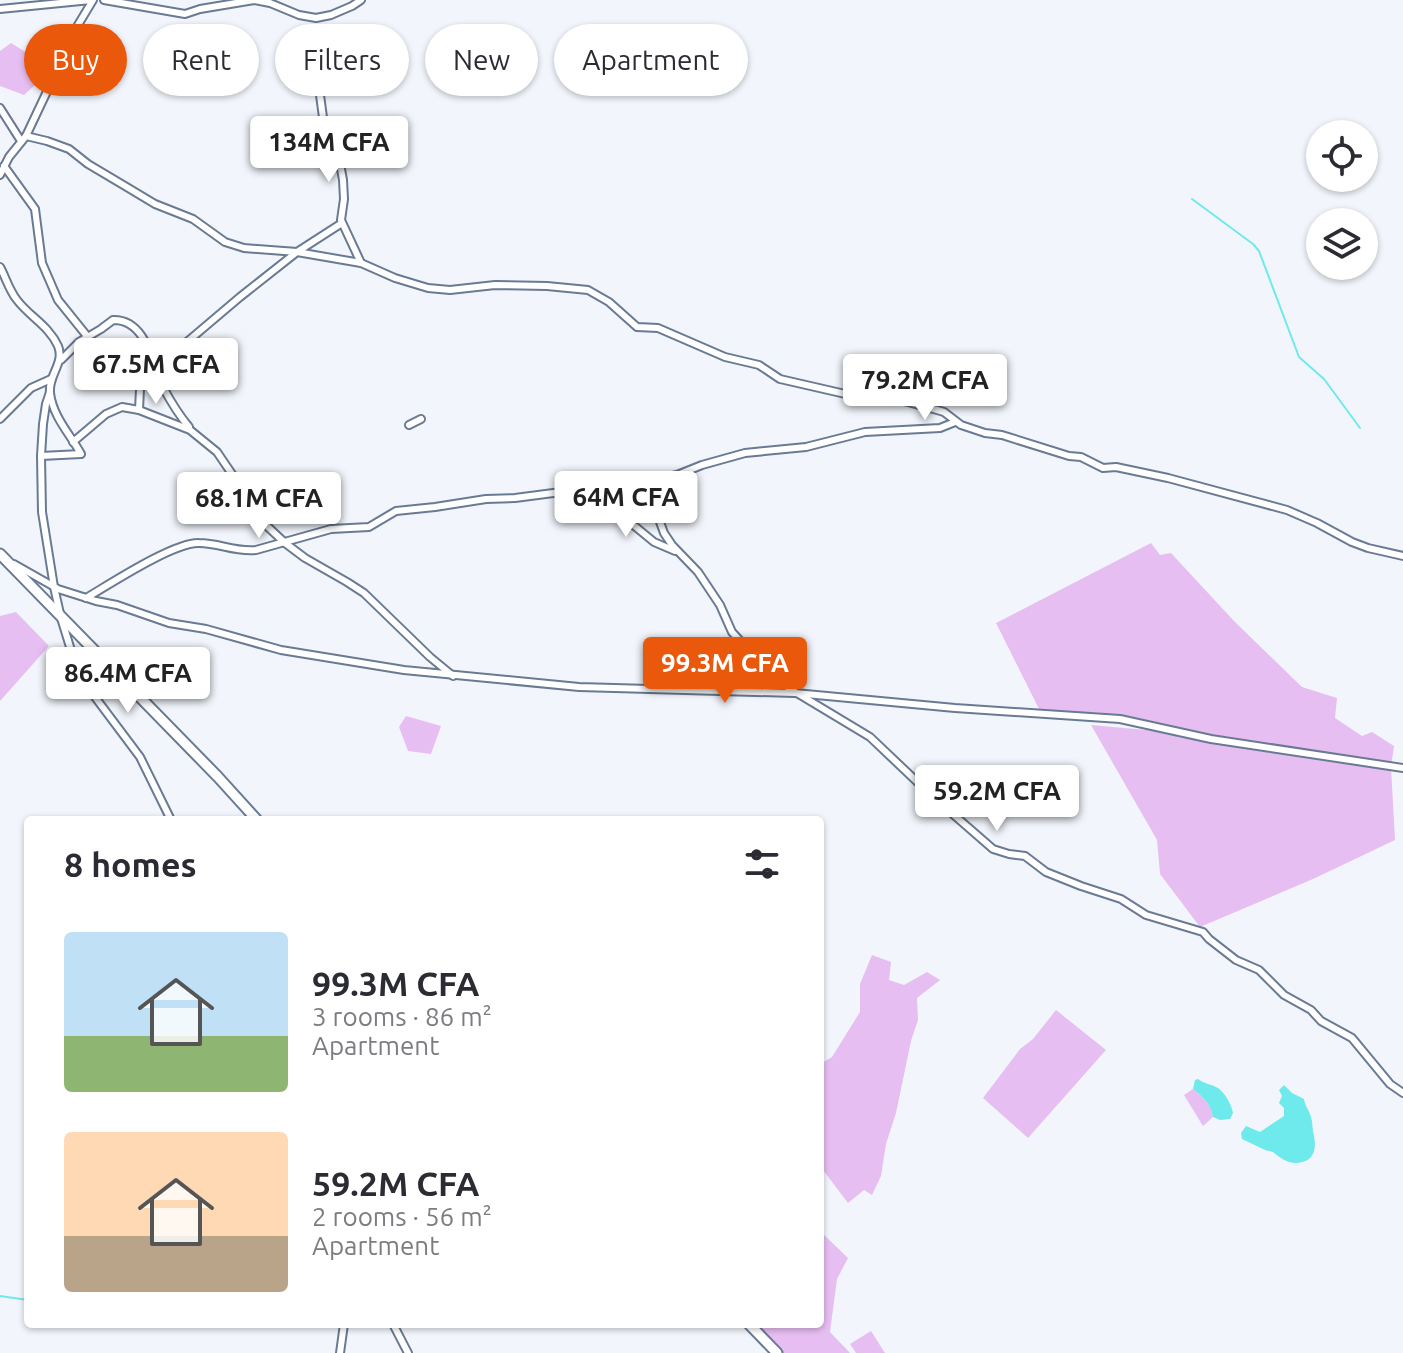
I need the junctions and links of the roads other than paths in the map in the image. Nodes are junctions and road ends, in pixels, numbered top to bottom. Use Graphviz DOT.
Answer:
graph roads {
  1 [pos="3,0"];
  2 [pos="92,0"];
  3 [pos="104,0"];
  4 [pos="361,0"];
  5 [pos="4,9"];
  6 [pos="320,96"];
  7 [pos="0,108"];
  8 [pos="3,118"];
  9 [pos="24,139"];
  10 [pos="4,166"];
  11 [pos="0,175"];
  12 [pos="342,223"];
  13 [pos="297,252"];
  14 [pos="361,263"];
  15 [pos="0,267"];
  16 [pos="87,336"];
  17 [pos="150,350"];
  18 [pos="168,356"];
  19 [pos="61,360"];
  20 [pos="155,365"];
  21 [pos="142,375"];
  22 [pos="51,379"];
  23 [pos="50,392"];
  24 [pos="139,410"];
  25 [pos="0,419"];
  26 [pos="421,419"];
  27 [pos="955,422"];
  28 [pos="409,425"];
  29 [pos="190,430"];
  30 [pos="73,442"];
  31 [pos="41,456"];
  32 [pos="662,478"];
  33 [pos="592,491"];
  34 [pos="285,543"];
  35 [pos="679,553"];
  36 [pos="0,554"];
  37 [pos="1403,556"];
  38 [pos="54,587"];
  39 [pos="86,598"];
  40 [pos="61,618"];
  41 [pos="453,676"];
  42 [pos="795,693"];
  43 [pos="1403,768"];
  44 [pos="169,816"];
  45 [pos="253,816"];
  46 [pos="1403,1093"];
  47 [pos="343,1328"];
  48 [pos="395,1328"];
  49 [pos="753,1328"];
  50 [pos="340,1353"];
  51 [pos="408,1353"];
  52 [pos="777,1353"];
  1 -- 5 [label="street"];
  2 -- 5 [label="street"];
  2 -- 9 [label="street"];
  3 -- 4 [label="street"];
  6 -- 12 [label="street"];
  7 -- 8 [label="street"];
  8 -- 9 [label="street"];
  9 -- 10 [label="street"];
  9 -- 13 [label="street"];
  10 -- 11 [label="street"];
  10 -- 16 [label="street"];
  12 -- 13 [label="street"];
  12 -- 14 [label="street"];
  13 -- 14 [label="street"];
  13 -- 18 [label="street"];
  14 -- 27 [label="street"];
  15 -- 19 [label="street"];
  16 -- 17 [label="street"];
  16 -- 19 [label="street"];
  17 -- 18 [label="street"];
  17 -- 20 [label="street"];
  17 -- 21 [label="street"];
  18 -- 20 [label="street"];
  19 -- 22 [label="street"];
  20 -- 21 [label="street"];
  20 -- 29 [label="street"];
  21 -- 24 [label="street"];
  22 -- 23 [label="street"];
  22 -- 25 [label="street"];
  23 -- 30 [label="street"];
  23 -- 31 [label="street"];
  24 -- 29 [label="street"];
  24 -- 30 [label="street"];
  26 -- 28 [label="street"];
  27 -- 32 [label="street"];
  27 -- 37 [label="street"];
  29 -- 34 [label="street"];
  30 -- 31 [label="street"];
  31 -- 38 [label="street"];
  32 -- 33 [label="street"];
  32 -- 35 [label="street"];
  33 -- 34 [label="street"];
  33 -- 35 [label="street"];
  34 -- 39 [label="street"];
  34 -- 41 [label="street"];
  35 -- 42 [label="street"];
  36 -- 38 [label="street"];
  36 -- 40 [label="main road"];
  38 -- 39 [label="street"];
  38 -- 40 [label="street"];
  39 -- 41 [label="street"];
  40 -- 44 [label="street"];
  40 -- 45 [label="main road"];
  41 -- 42 [label="street"];
  42 -- 43 [label="street"];
  42 -- 46 [label="street"];
  47 -- 50 [label="street"];
  48 -- 51 [label="street"];
  49 -- 52 [label="main road"];
}
